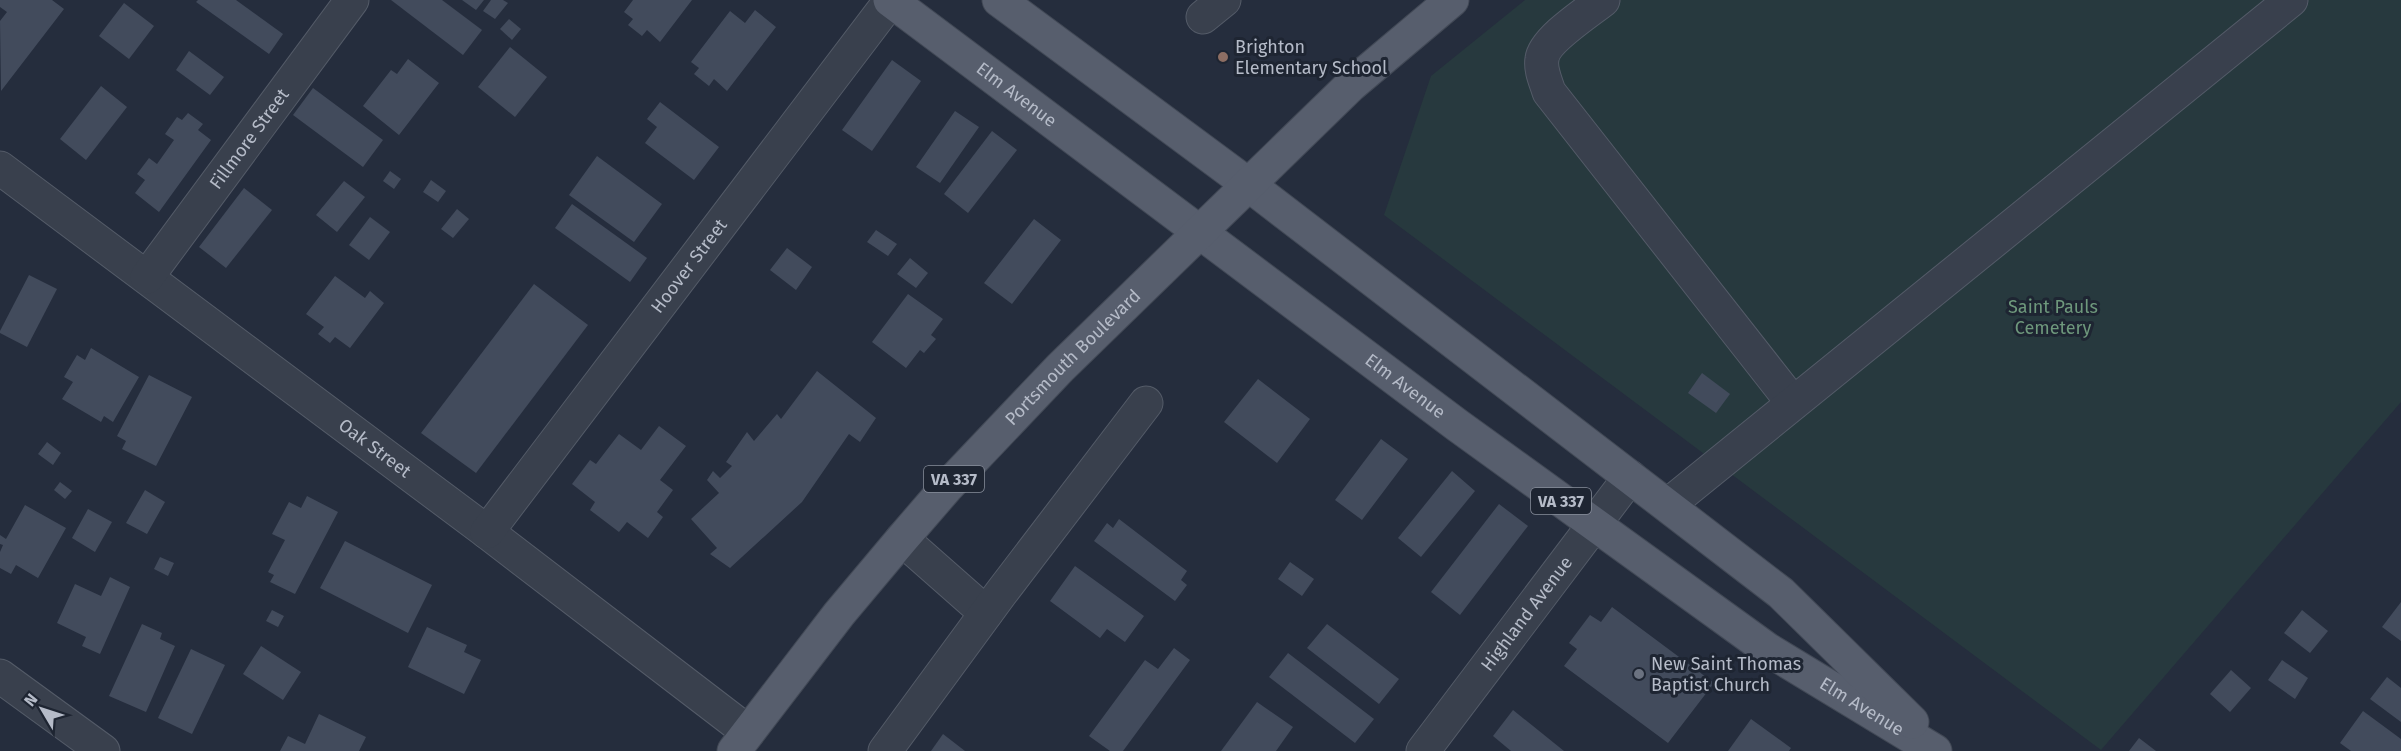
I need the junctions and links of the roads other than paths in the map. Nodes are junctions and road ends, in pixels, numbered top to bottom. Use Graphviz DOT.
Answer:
graph roads {
  1 [pos="352,0"];
  2 [pos="891,0"];
  3 [pos="999,0"];
  4 [pos="1452,0"];
  5 [pos="1603,0"];
  6 [pos="2291,0"];
  7 [pos="0,168"];
  8 [pos="1249,185"];
  9 [pos="1200,232"];
  10 [pos="147,277"];
  11 [pos="1146,403"];
  12 [pos="1793,403"];
  13 [pos="1630,477"];
  14 [pos="1668,505"];
  15 [pos="1594,524"];
  16 [pos="487,532"];
  17 [pos="902,539"];
  18 [pos="986,613"];
  19 [pos="0,676"];
  20 [pos="741,742"];
  21 [pos="103,751"];
  22 [pos="885,751"];
  23 [pos="1423,751"];
  24 [pos="1935,751"];
  25 [pos="1941,751"];
  1 -- 10 [label="street, Fillmore Street"];
  2 -- 9 [label="main road, Elm Avenue"];
  2 -- 16 [label="street, Hoover Street"];
  3 -- 8 [label="main road, Elm Avenue"];
  4 -- 8 [label="main road, Portsmouth Boulevard"];
  5 -- 12 [label="street"];
  6 -- 12 [label="street"];
  7 -- 10 [label="street, Oak Street"];
  8 -- 9 [label="main road, Portsmouth Boulevard / VA 337"];
  8 -- 13 [label="main road, Elm Avenue"];
  9 -- 15 [label="main road, Elm Avenue / VA 337"];
  9 -- 17 [label="main road, Portsmouth Boulevard / VA 337"];
  10 -- 16 [label="street, Oak Street"];
  11 -- 18 [label="street"];
  12 -- 14 [label="street"];
  13 -- 14 [label="main road, Elm Avenue"];
  13 -- 15 [label="street, Highland Avenue"];
  14 -- 25 [label="main road, Elm Avenue"];
  15 -- 23 [label="street, Highland Avenue"];
  15 -- 24 [label="main road, Elm Avenue / VA 337"];
  16 -- 20 [label="street, Oak Street"];
  17 -- 18 [label="street"];
  17 -- 20 [label="main road, Portsmouth Boulevard / VA 337"];
  18 -- 22 [label="street"];
  19 -- 21 [label="street"];
}
